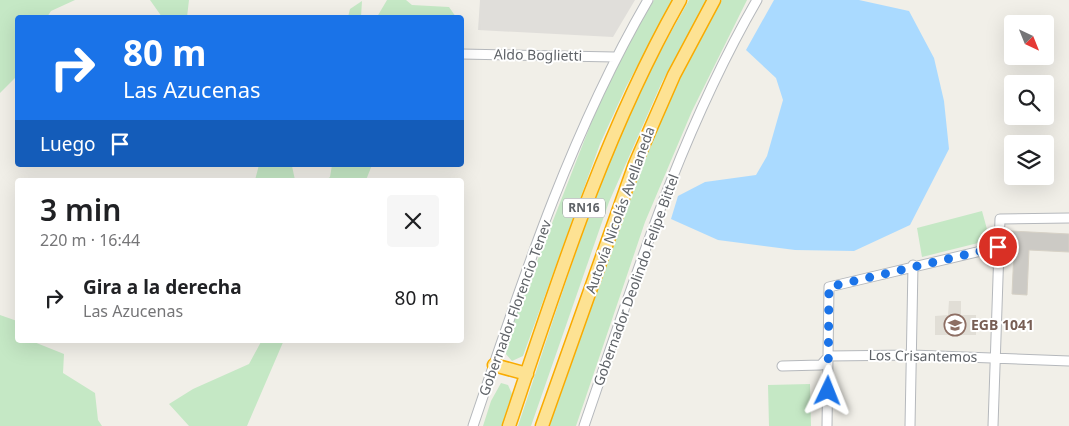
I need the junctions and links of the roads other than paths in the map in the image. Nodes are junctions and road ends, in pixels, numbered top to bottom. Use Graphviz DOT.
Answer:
graph roads {
  1 [pos="648,0"];
  2 [pos="680,0"];
  3 [pos="714,0"];
  4 [pos="756,0"];
  5 [pos="464,54"];
  6 [pos="615,57"];
  7 [pos="1069,218"];
  8 [pos="998,247"];
  9 [pos="913,265"];
  10 [pos="912,355"];
  11 [pos="829,356"];
  12 [pos="996,358"];
  13 [pos="1069,361"];
  14 [pos="494,365"];
  15 [pos="782,366"];
  16 [pos="527,374"];
  17 [pos="473,426"];
  18 [pos="509,426"];
  19 [pos="542,426"];
  20 [pos="584,426"];
  21 [pos="827,426"];
  22 [pos="910,426"];
  23 [pos="993,426"];
  1 -- 6 [label="street, Gobernador Florencio Tenev"];
  2 -- 16 [label="highway, RN16"];
  3 -- 19 [label="highway, Autovía Nicolás Avellaneda / RN16"];
  4 -- 20 [label="street, Gobernador Deolindo Felipe Bittel"];
  5 -- 6 [label="street, Aldo Boglietti"];
  6 -- 14 [label="street, Gobernador Florencio Tenev"];
  7 -- 8 [label="street"];
  8 -- 9 [label="street"];
  8 -- 12 [label="street"];
  9 -- 10 [label="street"];
  9 -- 11 [label="street"];
  10 -- 11 [label="street, Los Crisantemos"];
  10 -- 12 [label="street, Los Crisantemos"];
  10 -- 22 [label="street"];
  11 -- 15 [label="street, Los Crisantemos"];
  11 -- 21 [label="street"];
  12 -- 13 [label="street, Los Crisantemos"];
  12 -- 23 [label="street"];
  14 -- 16 [label="highway"];
  14 -- 17 [label="street, Gobernador Florencio Tenev"];
  16 -- 18 [label="highway, RN16"];
}
